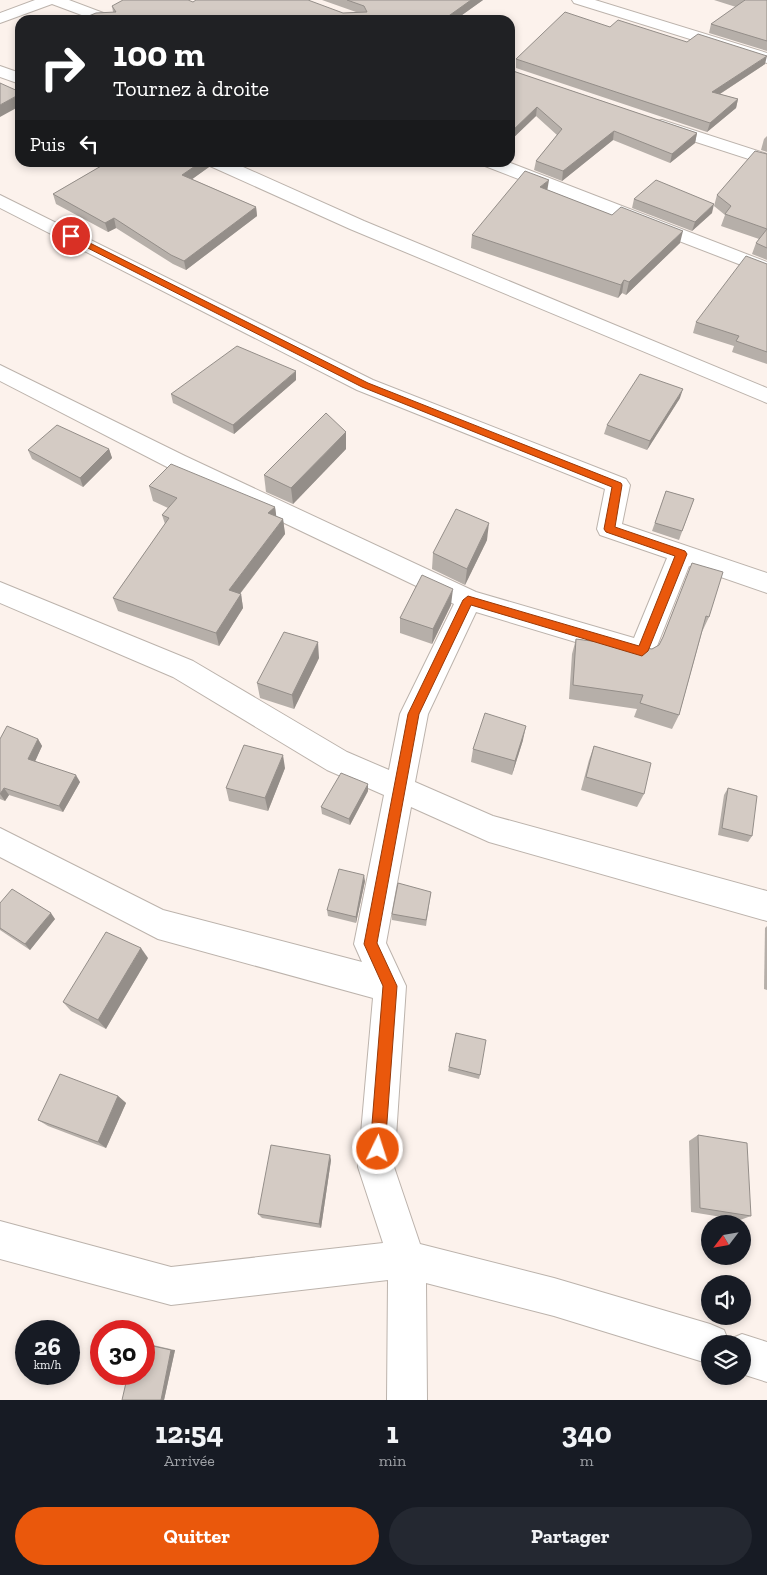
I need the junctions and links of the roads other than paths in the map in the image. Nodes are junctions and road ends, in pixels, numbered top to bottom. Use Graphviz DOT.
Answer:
graph roads {
  1 [pos="49,0"];
  2 [pos="55,0"];
  3 [pos="579,0"];
  4 [pos="96,15"];
  5 [pos="0,18"];
  6 [pos="767,58"];
  7 [pos="0,71"];
  8 [pos="15,77"];
  9 [pos="645,119"];
  10 [pos="767,160"];
  11 [pos="227,167"];
  12 [pos="504,167"];
  13 [pos="0,201"];
  14 [pos="767,269"];
  15 [pos="0,372"];
  16 [pos="767,396"];
  17 [pos="681,554"];
  18 [pos="767,583"];
  19 [pos="0,592"];
  20 [pos="468,600"];
  21 [pos="401,790"];
  22 [pos="0,842"];
  23 [pos="767,906"];
  24 [pos="390,986"];
  25 [pos="0,1240"];
  26 [pos="407,1259"];
  27 [pos="701,1341"];
  28 [pos="751,1357"];
  29 [pos="767,1362"];
  30 [pos="407,1400"];
  1 -- 5 [label="street"];
  2 -- 4 [label="street"];
  3 -- 6 [label="street"];
  7 -- 8 [label="street"];
  9 -- 10 [label="street"];
  11 -- 16 [label="street"];
  12 -- 14 [label="street"];
  13 -- 17 [label="street"];
  15 -- 20 [label="street"];
  17 -- 18 [label="street"];
  17 -- 20 [label="street"];
  19 -- 21 [label="street"];
  20 -- 21 [label="street"];
  21 -- 23 [label="street"];
  21 -- 24 [label="street"];
  22 -- 24 [label="street"];
  24 -- 26 [label="street"];
  25 -- 26 [label="street"];
  26 -- 27 [label="street"];
  26 -- 30 [label="street"];
  28 -- 29 [label="street"];
}
